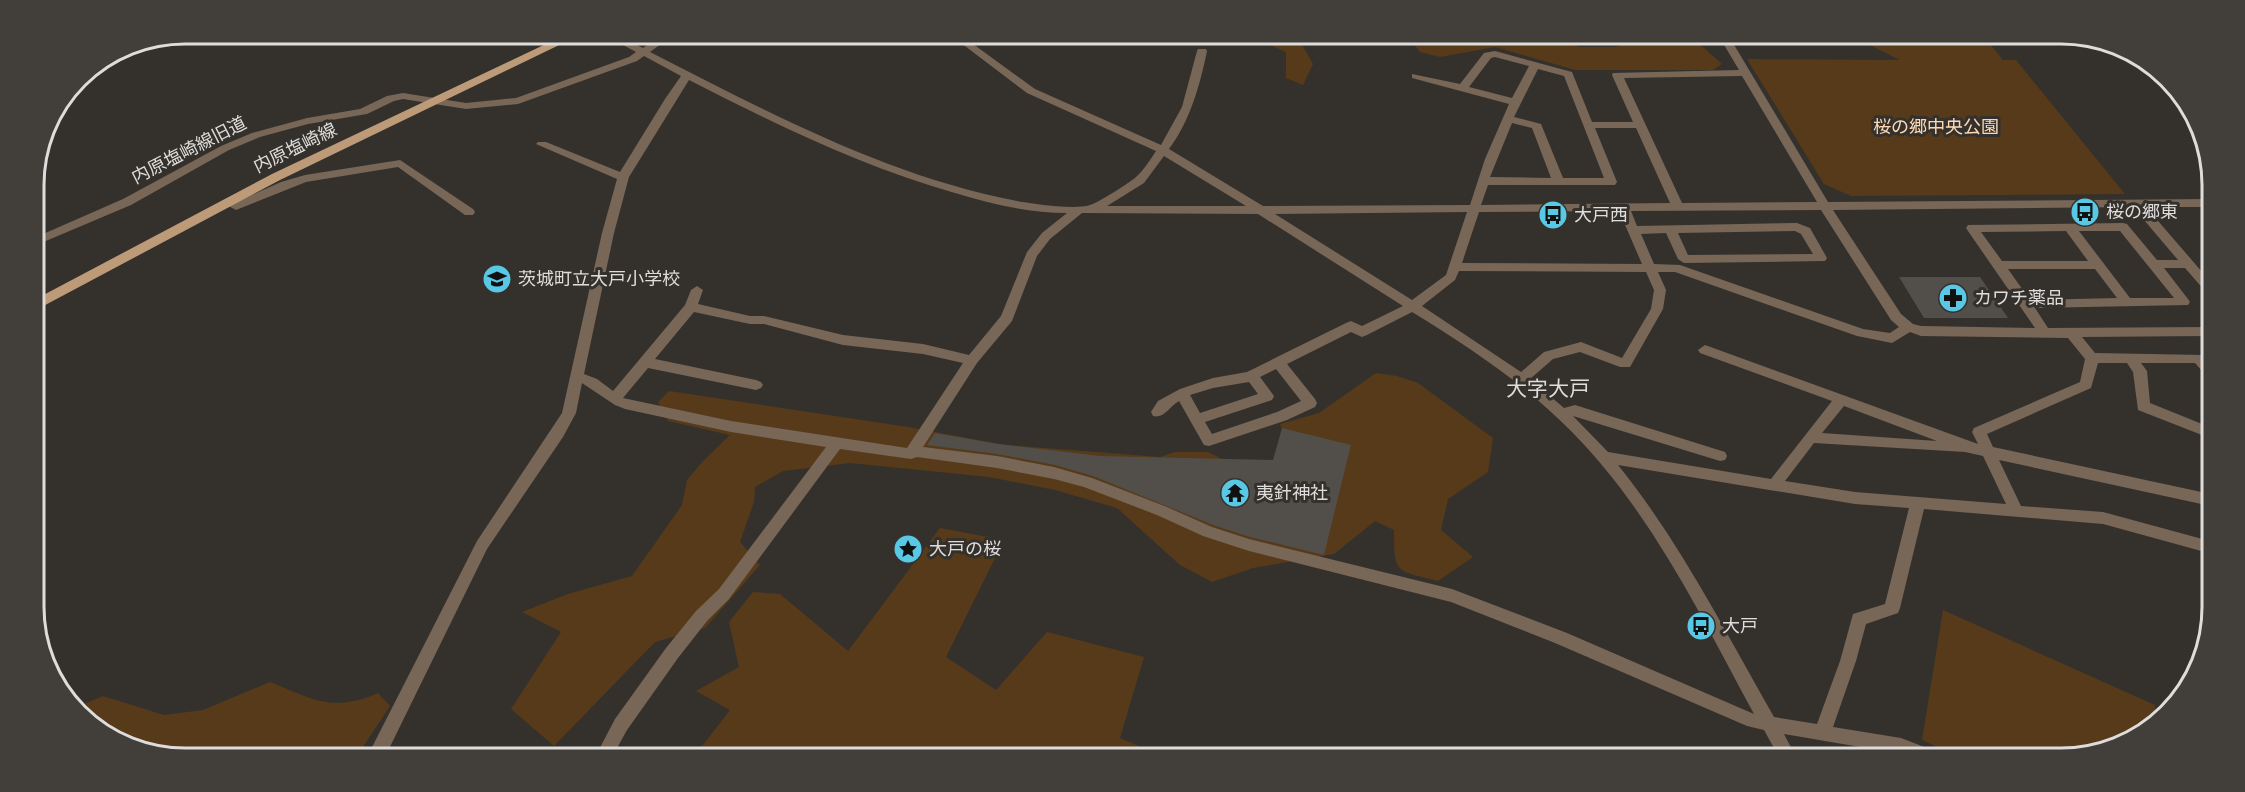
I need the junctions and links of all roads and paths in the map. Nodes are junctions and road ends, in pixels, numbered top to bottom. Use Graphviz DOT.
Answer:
graph roads {
  1 [pos="555,44"];
  2 [pos="629,44"];
  3 [pos="657,44"];
  4 [pos="968,44"];
  5 [pos="1729,44"];
  6 [pos="1202,51"];
  7 [pos="646,52"];
  8 [pos="1535,64"];
  9 [pos="1746,73"];
  10 [pos="688,74"];
  11 [pos="1416,76"];
  12 [pos="1463,88"];
  13 [pos="436,100"];
  14 [pos="1515,102"];
  15 [pos="1508,120"];
  16 [pos="1588,125"];
  17 [pos="1640,126"];
  18 [pos="542,144"];
  19 [pos="1162,150"];
  20 [pos="623,177"];
  21 [pos="1483,181"];
  22 [pos="1558,181"];
  23 [pos="227,202"];
  24 [pos="2136,203"];
  25 [pos="2202,203"];
  26 [pos="1824,204"];
  27 [pos="1677,206"];
  28 [pos="1623,207"];
  29 [pos="1474,209"];
  30 [pos="1262,210"];
  31 [pos="1083,211"];
  32 [pos="469,212"];
  33 [pos="2069,227"];
  34 [pos="1670,229"];
  35 [pos="1634,230"];
  36 [pos="44,238"];
  37 [pos="1998,264"];
  38 [pos="2154,264"];
  39 [pos="2188,264"];
  40 [pos="2098,265"];
  41 [pos="1456,267"];
  42 [pos="1650,268"];
  43 [pos="2202,280"];
  44 [pos="698,290"];
  45 [pos="44,301"];
  46 [pos="2127,303"];
  47 [pos="2026,304"];
  48 [pos="1413,306"];
  49 [pos="691,307"];
  50 [pos="1908,327"];
  51 [pos="2202,331"];
  52 [pos="2044,332"];
  53 [pos="2071,333"];
  54 [pos="1705,350"];
  55 [pos="2092,358"];
  56 [pos="2131,358"];
  57 [pos="972,360"];
  58 [pos="1278,362"];
  59 [pos="2202,362"];
  60 [pos="644,363"];
  61 [pos="1252,376"];
  62 [pos="578,377"];
  63 [pos="1522,379"];
  64 [pos="756,385"];
  65 [pos="1182,394"];
  66 [pos="615,398"];
  67 [pos="1841,399"];
  68 [pos="1158,411"];
  69 [pos="1563,414"];
  70 [pos="1197,419"];
  71 [pos="2202,430"];
  72 [pos="1813,438"];
  73 [pos="837,443"];
  74 [pos="1966,447"];
  75 [pos="913,451"];
  76 [pos="1990,454"];
  77 [pos="1720,456"];
  78 [pos="1604,457"];
  79 [pos="1774,484"];
  80 [pos="2202,498"];
  81 [pos="1918,503"];
  82 [pos="2016,510"];
  83 [pos="2202,545"];
  84 [pos="1769,725"];
  85 [pos="1823,732"];
  86 [pos="380,748"];
  87 [pos="608,748"];
  88 [pos="1783,748"];
  89 [pos="1906,748"];
  1 -- 13 [label="main road, 内原塩崎線"];
  2 -- 7 [label="street"];
  3 -- 7 [label="street, 内原塩崎線旧道"];
  4 -- 19 [label="street"];
  5 -- 9 [label="street"];
  6 -- 19 [label="street"];
  7 -- 10 [label="street"];
  7 -- 13 [label="street, 内原塩崎線旧道"];
  8 -- 12 [label="street"];
  8 -- 14 [label="street"];
  8 -- 16 [label="street"];
  9 -- 17 [label="street"];
  9 -- 26 [label="street"];
  10 -- 20 [label="street"];
  10 -- 31 [label="street"];
  11 -- 12 [label="street"];
  12 -- 14 [label="street"];
  13 -- 23 [label="main road, 内原塩崎線"];
  13 -- 36 [label="street, 内原塩崎線旧道"];
  14 -- 15 [label="street"];
  15 -- 21 [label="street"];
  15 -- 22 [label="street"];
  16 -- 17 [label="street"];
  16 -- 22 [label="street"];
  17 -- 27 [label="street"];
  18 -- 20 [label="street"];
  19 -- 30 [label="street"];
  19 -- 31 [label="street"];
  20 -- 62 [label="street"];
  21 -- 22 [label="street"];
  21 -- 29 [label="street"];
  23 -- 32 [label="street"];
  23 -- 45 [label="main road, 内原塩崎線"];
  24 -- 25 [label="street"];
  24 -- 26 [label="street"];
  24 -- 39 [label="street"];
  26 -- 27 [label="street"];
  26 -- 50 [label="street"];
  27 -- 28 [label="street"];
  28 -- 29 [label="street"];
  28 -- 35 [label="street"];
  29 -- 30 [label="street"];
  29 -- 41 [label="street"];
  30 -- 31 [label="street"];
  30 -- 48 [label="street"];
  31 -- 57 [label="street"];
  33 -- 37 [label="street"];
  33 -- 38 [label="street"];
  33 -- 40 [label="street"];
  34 -- 34 [label="street"];
  34 -- 35 [label="street"];
  35 -- 42 [label="street"];
  37 -- 40 [label="street"];
  37 -- 47 [label="street"];
  38 -- 39 [label="street"];
  38 -- 46 [label="street"];
  39 -- 43 [label="street"];
  40 -- 46 [label="street"];
  41 -- 42 [label="street"];
  41 -- 48 [label="street"];
  42 -- 50 [label="street"];
  42 -- 63 [label="street"];
  44 -- 49 [label="street"];
  46 -- 47 [label="street"];
  47 -- 52 [label="street"];
  48 -- 58 [label="street"];
  48 -- 63 [label="street"];
  49 -- 57 [label="street"];
  49 -- 60 [label="street"];
  50 -- 52 [label="street"];
  51 -- 53 [label="street"];
  52 -- 53 [label="street"];
  53 -- 55 [label="street"];
  54 -- 67 [label="street"];
  55 -- 56 [label="street"];
  55 -- 76 [label="street"];
  56 -- 59 [label="street"];
  56 -- 71 [label="street"];
  57 -- 75 [label="street"];
  58 -- 61 [label="street"];
  58 -- 70 [label="street"];
  60 -- 64 [label="street"];
  60 -- 66 [label="street"];
  61 -- 65 [label="street"];
  61 -- 70 [label="street"];
  62 -- 66 [label="street"];
  62 -- 86 [label="street"];
  63 -- 69 [label="street"];
  65 -- 68 [label="street"];
  65 -- 70 [label="street"];
  66 -- 73 [label="street"];
  67 -- 72 [label="street"];
  67 -- 74 [label="street"];
  69 -- 77 [label="street"];
  69 -- 78 [label="street"];
  72 -- 74 [label="street"];
  72 -- 79 [label="street"];
  73 -- 75 [label="street"];
  73 -- 87 [label="street"];
  74 -- 76 [label="street"];
  75 -- 84 [label="street"];
  76 -- 80 [label="street"];
  76 -- 82 [label="street"];
  78 -- 79 [label="street"];
  78 -- 84 [label="street"];
  79 -- 81 [label="street"];
  81 -- 82 [label="street"];
  81 -- 85 [label="street"];
  82 -- 83 [label="street"];
  84 -- 85 [label="street"];
  84 -- 88 [label="street"];
  85 -- 89 [label="street"];
}
